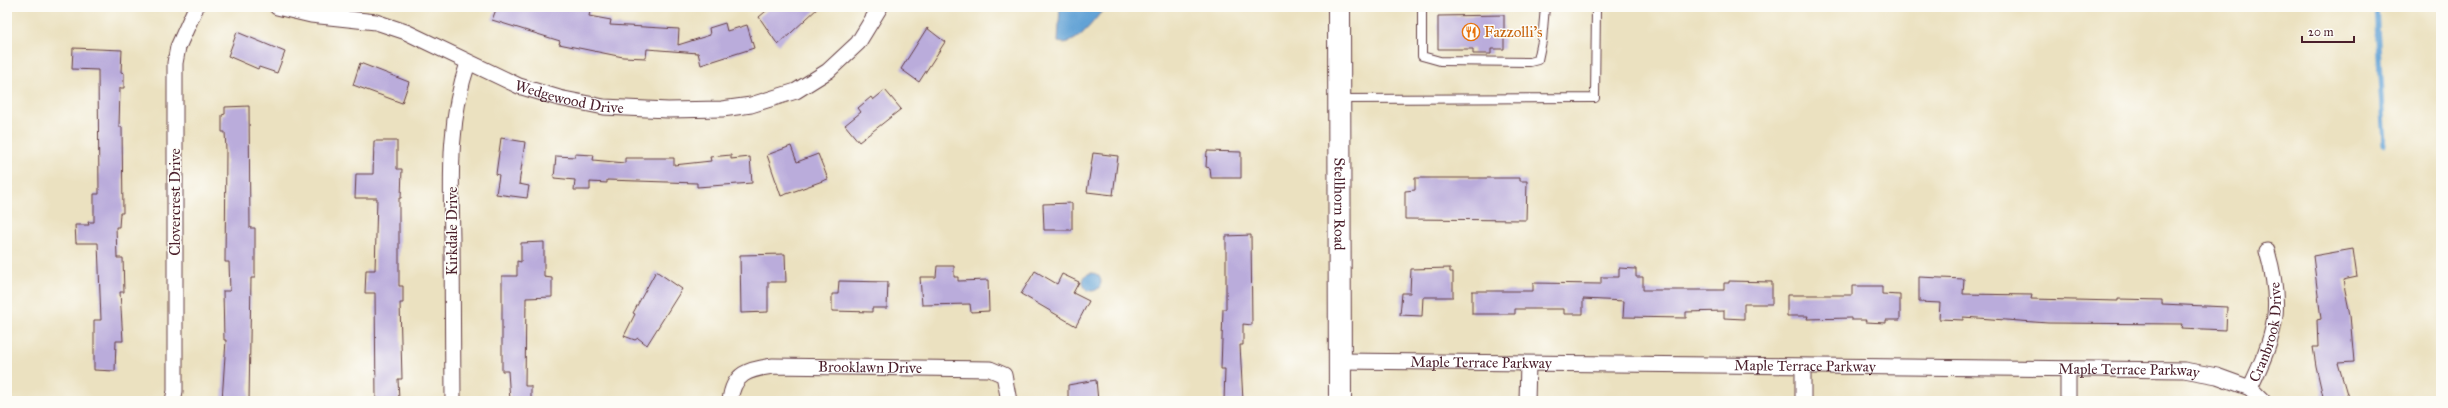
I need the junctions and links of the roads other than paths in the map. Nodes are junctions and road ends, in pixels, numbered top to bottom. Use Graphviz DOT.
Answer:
graph roads {
  1 [pos="196,7"];
  2 [pos="277,7"];
  3 [pos="880,7"];
  4 [pos="1339,7"];
  5 [pos="1422,7"];
  6 [pos="1544,7"];
  7 [pos="1596,7"];
  8 [pos="468,63"];
  9 [pos="1340,99"];
  10 [pos="2267,251"];
  11 [pos="1340,361"];
  12 [pos="1528,364"];
  13 [pos="1803,367"];
  14 [pos="2068,369"];
  15 [pos="2250,388"];
  16 [pos="173,401"];
  17 [pos="453,401"];
  18 [pos="730,401"];
  19 [pos="1009,401"];
  20 [pos="1340,401"];
  21 [pos="1527,401"];
  22 [pos="1802,401"];
  23 [pos="2068,401"];
  24 [pos="2263,401"];
  1 -- 16 [label="street, Clovercrest Drive"];
  2 -- 8 [label="street, Wedgewood Drive"];
  3 -- 8 [label="street, Wedgewood Drive"];
  4 -- 9 [label="main road, Stellhorn Road"];
  5 -- 6 [label="lane"];
  7 -- 9 [label="lane"];
  8 -- 17 [label="street, Kirkdale Drive"];
  9 -- 11 [label="main road, Stellhorn Road"];
  10 -- 15 [label="street, Cranbrook Drive"];
  11 -- 12 [label="street, Maple Terrace Parkway"];
  11 -- 20 [label="main road, Stellhorn Road"];
  12 -- 13 [label="street, Maple Terrace Parkway"];
  12 -- 21 [label="street"];
  13 -- 14 [label="street, Maple Terrace Parkway"];
  13 -- 22 [label="street"];
  14 -- 15 [label="street, Maple Terrace Parkway"];
  14 -- 23 [label="street"];
  15 -- 24 [label="street, Maple Terrace Parkway"];
  18 -- 19 [label="street, Brooklawn Drive"];
}
